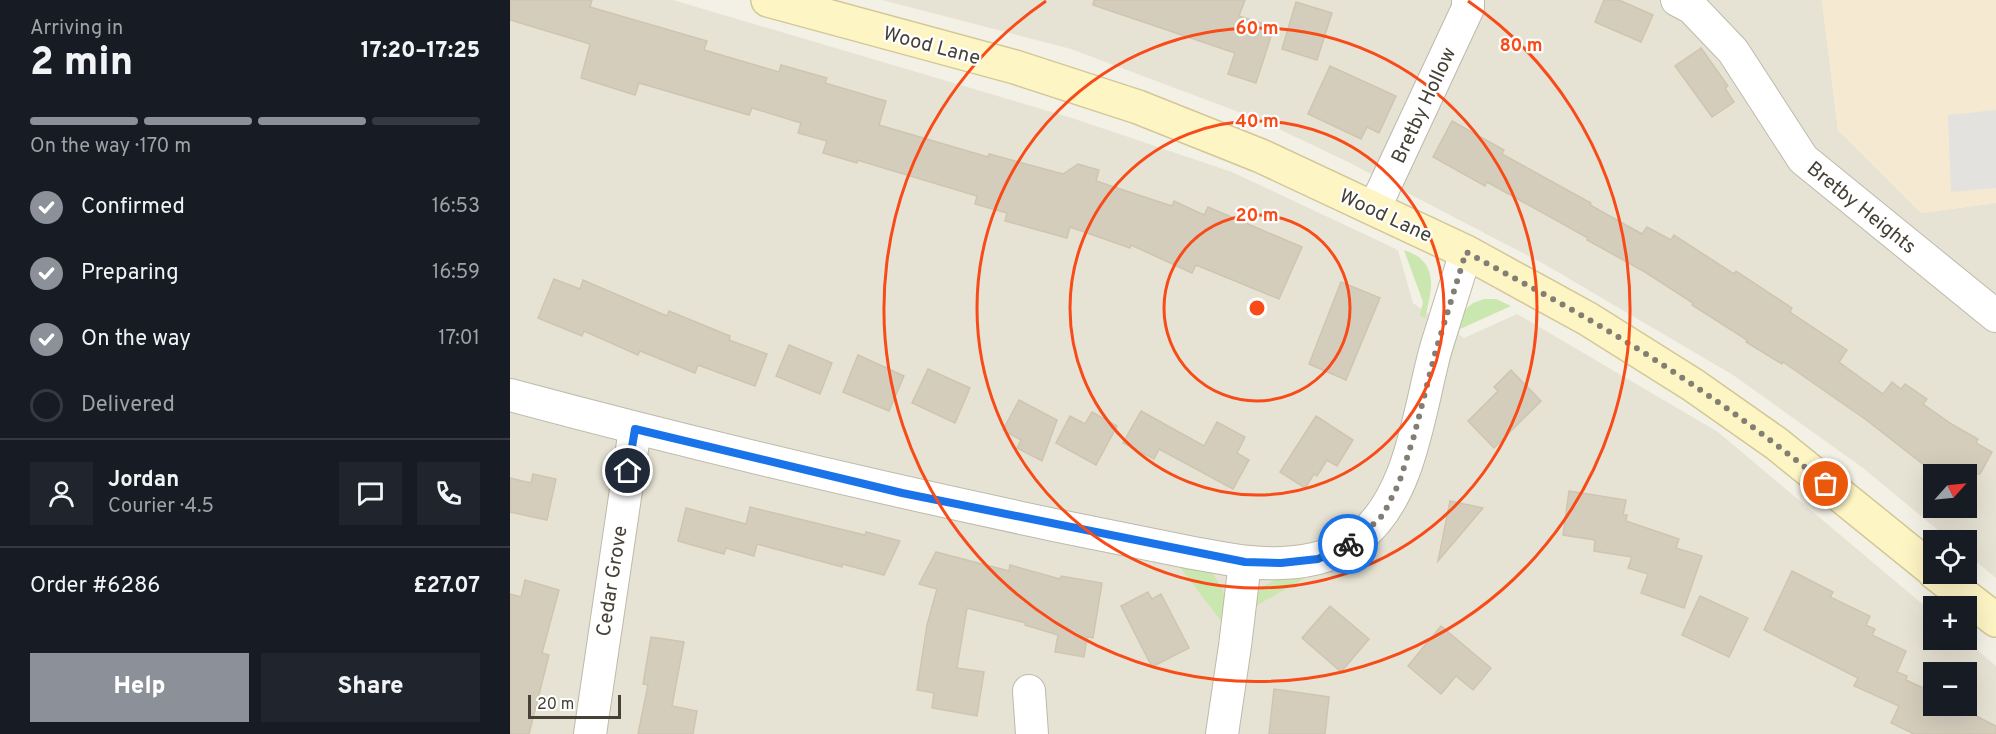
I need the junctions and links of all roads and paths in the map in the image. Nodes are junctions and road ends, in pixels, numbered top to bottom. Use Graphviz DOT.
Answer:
graph roads {
  1 [pos="768,0"];
  2 [pos="1468,0"];
  3 [pos="1677,0"];
  4 [pos="1374,209"];
  5 [pos="1466,252"];
  6 [pos="1996,316"];
  7 [pos="510,395"];
  8 [pos="635,429"];
  9 [pos="1245,562"];
  10 [pos="1923,563"];
  11 [pos="1950,584"];
  12 [pos="1996,620"];
  13 [pos="1029,691"];
  14 [pos="590,734"];
  15 [pos="1032,734"];
  16 [pos="1222,734"];
  1 -- 4 [label="street, Wood Lane"];
  2 -- 4 [label="street, Bretby Hollow"];
  3 -- 6 [label="street, Bretby Heights"];
  4 -- 5 [label="street, Wood Lane"];
  5 -- 9 [label="street"];
  5 -- 10 [label="street, Wood Lane"];
  7 -- 8 [label="street"];
  8 -- 9 [label="street"];
  8 -- 14 [label="street, Cedar Grove"];
  9 -- 16 [label="street"];
  11 -- 12 [label="street, Wood Lane"];
  13 -- 15 [label="street"];
}
